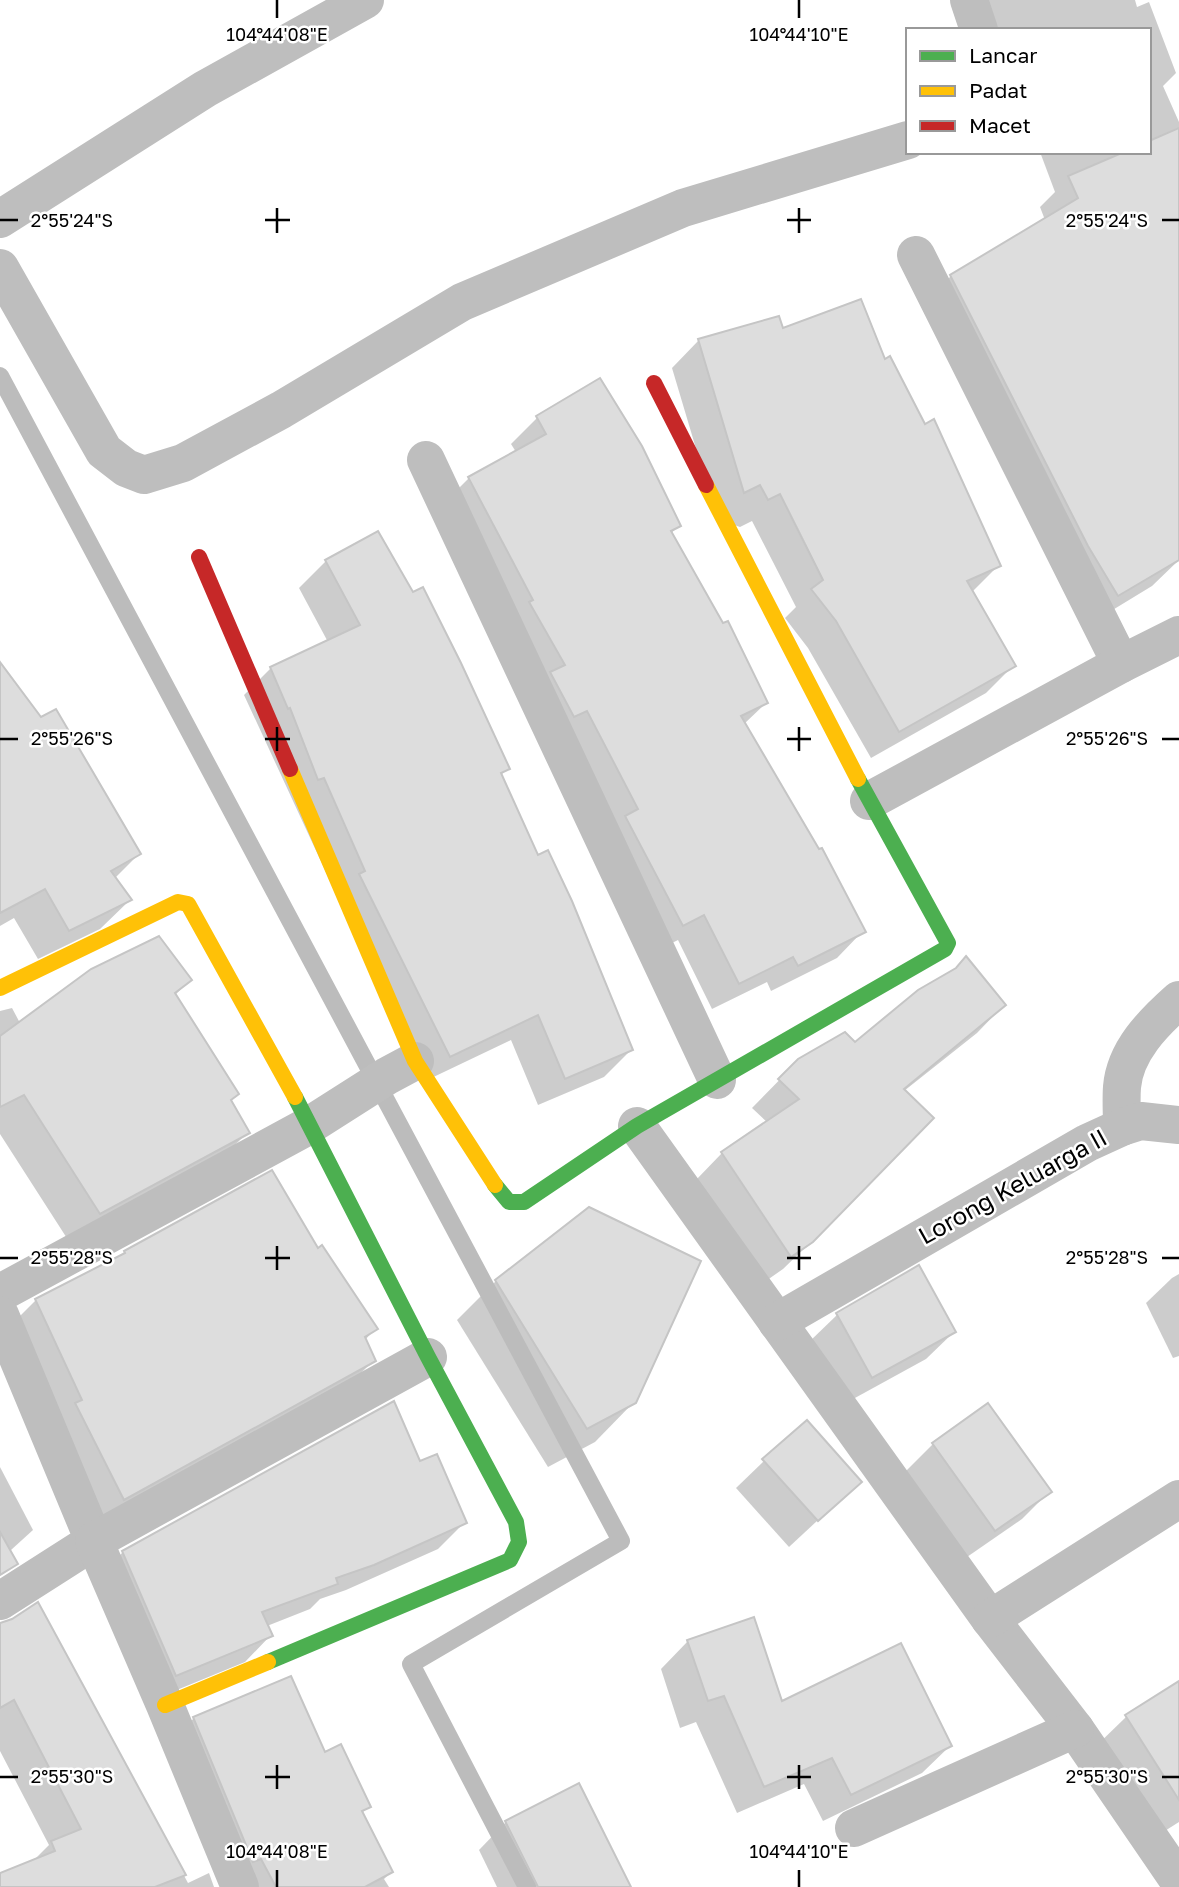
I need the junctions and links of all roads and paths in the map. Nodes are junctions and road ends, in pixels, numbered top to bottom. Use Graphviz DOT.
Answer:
graph roads {
  1 [pos="365,0"];
  2 [pos="969,0"];
  3 [pos="978,28"];
  4 [pos="906,141"];
  5 [pos="0,219"];
  6 [pos="916,255"];
  7 [pos="0,268"];
  8 [pos="654,383"];
  9 [pos="426,460"];
  10 [pos="199,557"];
  11 [pos="1179,635"];
  12 [pos="1121,664"];
  13 [pos="869,801"];
  14 [pos="0,988"];
  15 [pos="1179,1000"];
  16 [pos="401,1069"];
  17 [pos="717,1080"];
  18 [pos="321,1118"];
  19 [pos="1179,1125"];
  20 [pos="638,1126"];
  21 [pos="1122,1127"];
  22 [pos="0,1293"];
  23 [pos="0,1315"];
  24 [pos="777,1322"];
  25 [pos="428,1357"];
  26 [pos="1179,1499"];
  27 [pos="94,1541"];
  28 [pos="0,1601"];
  29 [pos="990,1619"];
  30 [pos="165,1705"];
  31 [pos="1075,1729"];
  32 [pos="854,1828"];
  33 [pos="1179,1881"];
  34 [pos="240,1887"];
  1 -- 5 [label="street"];
  2 -- 3 [label="street"];
  4 -- 7 [label="street"];
  6 -- 12 [label="street"];
  8 -- 13 [label="street"];
  9 -- 17 [label="street"];
  10 -- 16 [label="street"];
  11 -- 12 [label="street"];
  12 -- 13 [label="street"];
  13 -- 17 [label="street"];
  14 -- 18 [label="street"];
  15 -- 21 [label="street, Lorong Keluarga II"];
  16 -- 18 [label="street"];
  16 -- 20 [label="street"];
  17 -- 20 [label="street"];
  18 -- 22 [label="street"];
  18 -- 25 [label="street"];
  19 -- 21 [label="street"];
  20 -- 24 [label="street"];
  21 -- 24 [label="street, Lorong Keluarga II"];
  23 -- 27 [label="street"];
  24 -- 29 [label="street"];
  25 -- 27 [label="street"];
  25 -- 30 [label="street"];
  26 -- 29 [label="street"];
  27 -- 28 [label="street"];
  27 -- 30 [label="street"];
  29 -- 31 [label="street"];
  30 -- 34 [label="street"];
  31 -- 32 [label="street"];
  31 -- 33 [label="street"];
}
